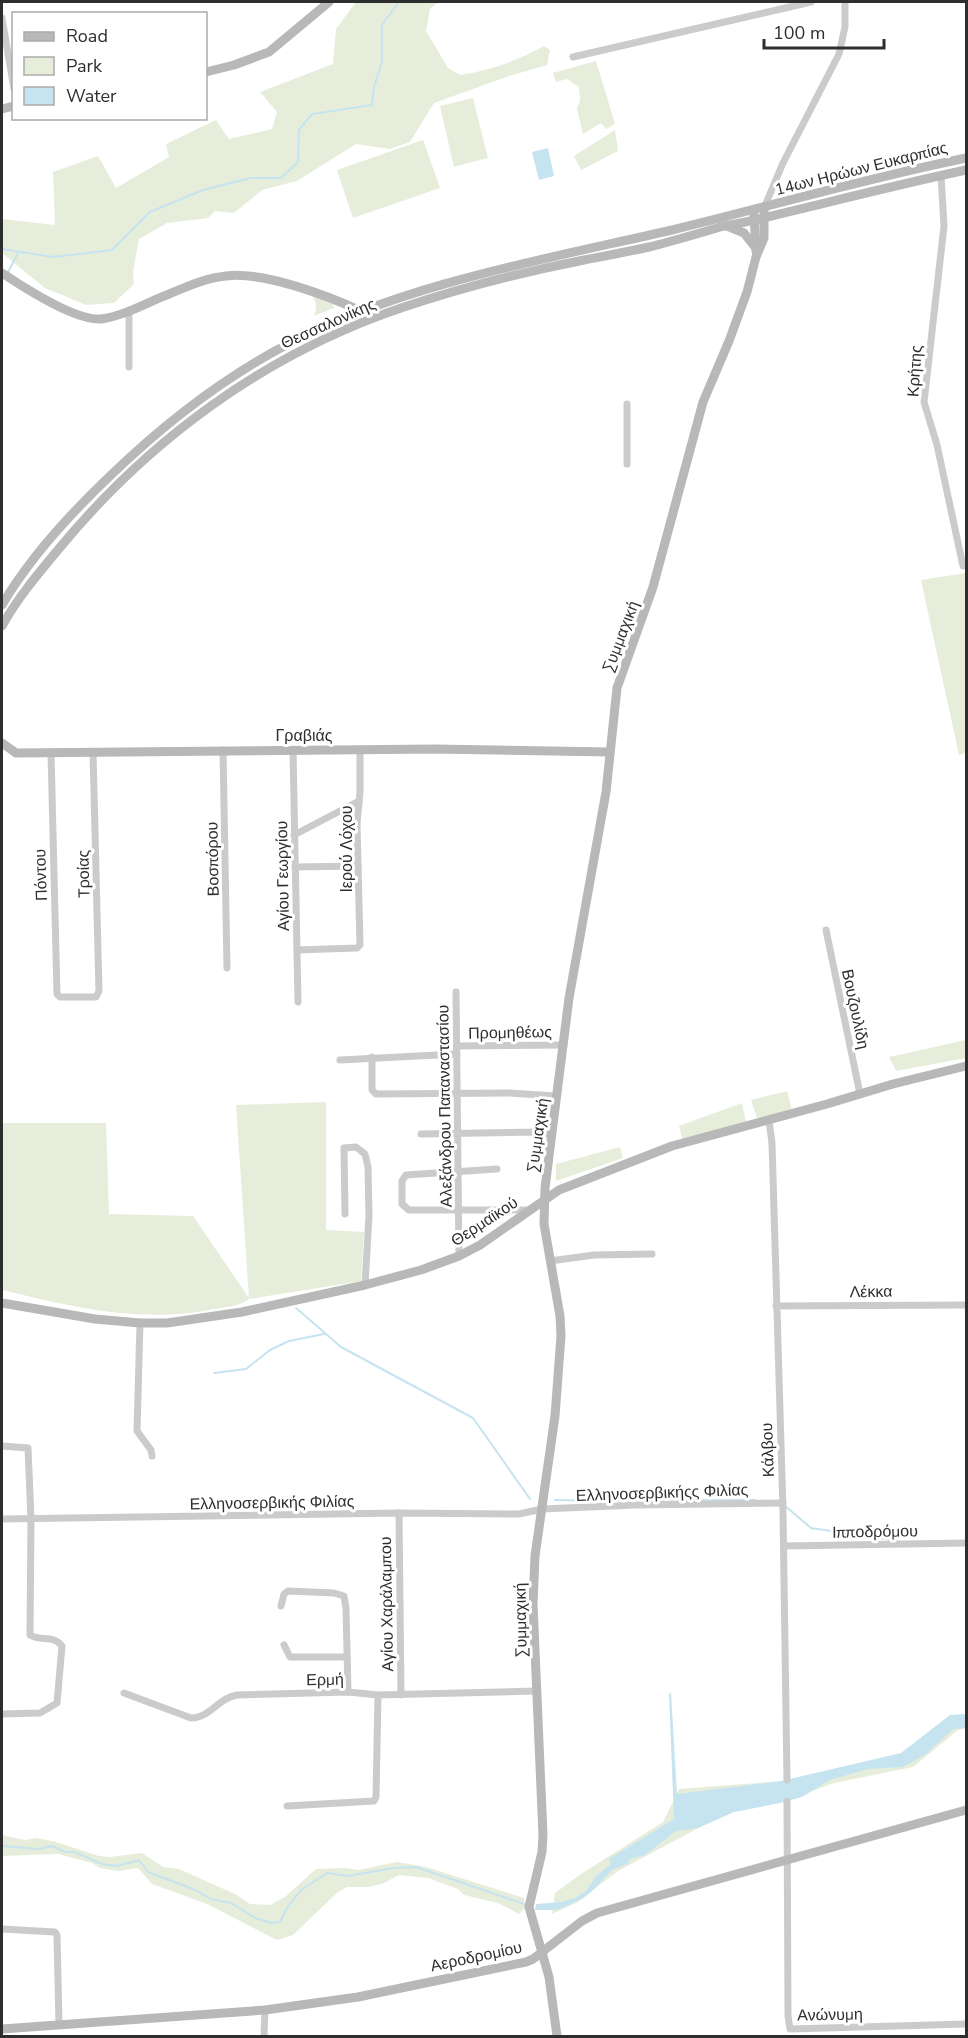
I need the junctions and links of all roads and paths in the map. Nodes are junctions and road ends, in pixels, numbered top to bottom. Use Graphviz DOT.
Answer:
graph roads {
  1 [pos="329,2"];
  2 [pos="811,2"];
  3 [pos="845,2"];
  4 [pos="2,18"];
  5 [pos="573,57"];
  6 [pos="207,72"];
  7 [pos="12,77"];
  8 [pos="966,158"];
  9 [pos="966,170"];
  10 [pos="941,175"];
  11 [pos="759,214"];
  12 [pos="726,226"];
  13 [pos="756,255"];
  14 [pos="2,273"];
  15 [pos="129,311"];
  16 [pos="363,312"];
  17 [pos="129,367"];
  18 [pos="627,404"];
  19 [pos="627,464"];
  20 [pos="965,565"];
  21 [pos="2,605"];
  22 [pos="2,627"];
  23 [pos="2,743"];
  24 [pos="223,750"];
  25 [pos="293,750"];
  26 [pos="360,750"];
  27 [pos="93,752"];
  28 [pos="610,752"];
  29 [pos="51,753"];
  30 [pos="359,801"];
  31 [pos="294,835"];
  32 [pos="358,866"];
  33 [pos="295,867"];
  34 [pos="826,930"];
  35 [pos="297,950"];
  36 [pos="227,968"];
  37 [pos="456,992"];
  38 [pos="58,996"];
  39 [pos="298,1002"];
  40 [pos="564,1045"];
  41 [pos="457,1050"];
  42 [pos="372,1057"];
  43 [pos="340,1060"];
  44 [pos="966,1066"];
  45 [pos="457,1094"];
  46 [pos="860,1094"];
  47 [pos="557,1096"];
  48 [pos="769,1120"];
  49 [pos="421,1134"];
  50 [pos="457,1134"];
  51 [pos="552,1135"];
  52 [pos="497,1169"];
  53 [pos="458,1172"];
  54 [pos="544,1199"];
  55 [pos="528,1210"];
  56 [pos="459,1211"];
  57 [pos="345,1214"];
  58 [pos="652,1254"];
  59 [pos="459,1256"];
  60 [pos="550,1261"];
  61 [pos="364,1285"];
  62 [pos="2,1304"];
  63 [pos="966,1305"];
  64 [pos="776,1306"];
  65 [pos="140,1323"];
  66 [pos="2,1446"];
  67 [pos="152,1456"];
  68 [pos="783,1503"];
  69 [pos="542,1509"];
  70 [pos="399,1513"];
  71 [pos="31,1518"];
  72 [pos="2,1519"];
  73 [pos="966,1543"];
  74 [pos="784,1546"];
  75 [pos="281,1606"];
  76 [pos="284,1646"];
  77 [pos="347,1657"];
  78 [pos="537,1691"];
  79 [pos="348,1692"];
  80 [pos="124,1693"];
  81 [pos="378,1695"];
  82 [pos="401,1695"];
  83 [pos="2,1714"];
  84 [pos="787,1780"];
  85 [pos="787,1801"];
  86 [pos="287,1806"];
  87 [pos="966,1809"];
  88 [pos="787,1860"];
  89 [pos="2,1929"];
  90 [pos="542,1952"];
  91 [pos="265,2010"];
  92 [pos="966,2024"];
  93 [pos="59,2025"];
  94 [pos="8,2031"];
  95 [pos="790,2033"];
  96 [pos="264,2037"];
  97 [pos="557,2037"];
  1 -- 6 [label="street"];
  2 -- 5 [label="street"];
  3 -- 11 [label="street"];
  4 -- 7 [label="street"];
  8 -- 11 [label="street, 14ων Ηρώων Ευκαρπίας"];
  9 -- 10 [label="street, 14ων Ηρώων Ευκαρπίας"];
  10 -- 11 [label="street, 14ων Ηρώων Ευκαρπίας"];
  10 -- 20 [label="street, Κρήτης"];
  11 -- 12 [label="street, Θεσσαλονίκης"];
  11 -- 13 [label="street, Συμμαχική"];
  11 -- 16 [label="street, Θεσσαλονίκης"];
  12 -- 13 [label="street"];
  12 -- 22 [label="street, Θεσσαλονίκης"];
  13 -- 28 [label="street, Συμμαχική"];
  14 -- 15 [label="street"];
  15 -- 16 [label="street"];
  15 -- 17 [label="street"];
  16 -- 21 [label="street, Θεσσαλονίκης"];
  18 -- 19 [label="street"];
  23 -- 29 [label="street, Γραβιάς"];
  24 -- 25 [label="street, Γραβιάς"];
  24 -- 27 [label="street, Γραβιάς"];
  24 -- 36 [label="street, Βοσπόρου"];
  25 -- 26 [label="street, Γραβιάς"];
  25 -- 31 [label="street, Αγίου Γεωργίου"];
  26 -- 28 [label="street, Γραβιάς"];
  26 -- 30 [label="street, Ιερού Λόχου"];
  27 -- 29 [label="street, Γραβιάς"];
  27 -- 38 [label="street, Τροίας"];
  28 -- 40 [label="street, Συμμαχική"];
  29 -- 38 [label="street, Πόντου"];
  30 -- 31 [label="street"];
  30 -- 32 [label="street, Ιερού Λόχου"];
  31 -- 33 [label="street, Αγίου Γεωργίου"];
  32 -- 33 [label="street"];
  32 -- 35 [label="street, Ιερού Λόχου"];
  33 -- 35 [label="street, Αγίου Γεωργίου"];
  34 -- 46 [label="street, Βουζουλίδη"];
  35 -- 39 [label="street, Αγίου Γεωργίου"];
  37 -- 41 [label="street, Αλεξάνδρου Παπαναστασίου"];
  40 -- 41 [label="street, Προμηθέως"];
  40 -- 47 [label="street, Συμμαχική"];
  41 -- 42 [label="street, Προμηθέως"];
  41 -- 45 [label="street, Αλεξάνδρου Παπαναστασίου"];
  42 -- 43 [label="street, Προμηθέως"];
  42 -- 45 [label="street"];
  44 -- 46 [label="street, Θερμαϊκού"];
  45 -- 47 [label="street"];
  45 -- 50 [label="street, Αλεξάνδρου Παπαναστασίου"];
  46 -- 48 [label="street, Θερμαϊκού"];
  47 -- 51 [label="street, Συμμαχική"];
  48 -- 54 [label="street, Θερμαϊκού"];
  48 -- 64 [label="street, Κάλβου"];
  49 -- 50 [label="street"];
  50 -- 51 [label="street"];
  50 -- 53 [label="street, Αλεξάνδρου Παπαναστασίου"];
  51 -- 54 [label="street, Συμμαχική"];
  52 -- 53 [label="street"];
  53 -- 56 [label="street, Αλεξάνδρου Παπαναστασίου"];
  53 -- 56 [label="street"];
  54 -- 55 [label="street, Θερμαϊκού"];
  54 -- 60 [label="street, Συμμαχική"];
  55 -- 56 [label="street"];
  55 -- 59 [label="street, Θερμαϊκού"];
  56 -- 59 [label="street, Αλεξάνδρου Παπαναστασίου"];
  57 -- 61 [label="street"];
  58 -- 60 [label="street"];
  59 -- 61 [label="street, Θερμαϊκού"];
  60 -- 69 [label="street, Συμμαχική"];
  61 -- 65 [label="street, Θερμαϊκού"];
  62 -- 65 [label="street, Θερμαϊκού"];
  63 -- 64 [label="street, Λέκκα"];
  64 -- 68 [label="street, Κάλβου"];
  65 -- 67 [label="street"];
  66 -- 71 [label="street"];
  68 -- 69 [label="street, Ελληνοσερβικήςς Φιλίας"];
  68 -- 74 [label="street, Κάλβου"];
  69 -- 70 [label="street, Ελληνοσερβικής Φιλίας"];
  69 -- 78 [label="street, Συμμαχική"];
  70 -- 71 [label="street, Ελληνοσερβικής Φιλίας"];
  70 -- 82 [label="street, Αγίου Χαράλαμπου"];
  71 -- 72 [label="street, Ελληνοσερβικής Φιλίας"];
  71 -- 83 [label="street"];
  73 -- 74 [label="street, Ιπποδρόμου"];
  74 -- 84 [label="street, Κάλβου"];
  75 -- 77 [label="street"];
  76 -- 77 [label="street"];
  77 -- 79 [label="street"];
  78 -- 82 [label="street, Ερμή"];
  78 -- 90 [label="street, Συμμαχική"];
  79 -- 80 [label="street, Ερμή"];
  79 -- 81 [label="street, Ερμή"];
  81 -- 82 [label="street, Ερμή"];
  81 -- 86 [label="street"];
  85 -- 88 [label="street, Ανώνυμη"];
  87 -- 88 [label="street, Αεροδρομίου"];
  88 -- 90 [label="street, Αεροδρομίου"];
  88 -- 95 [label="street, Ανώνυμη"];
  89 -- 93 [label="street"];
  90 -- 91 [label="street, Αεροδρομίου"];
  90 -- 97 [label="street, Συμμαχική"];
  91 -- 93 [label="street, Αεροδρομίου"];
  91 -- 96 [label="street"];
  92 -- 95 [label="street, Ανώνυμη"];
  93 -- 94 [label="street, Αεροδρομίου"];
}
